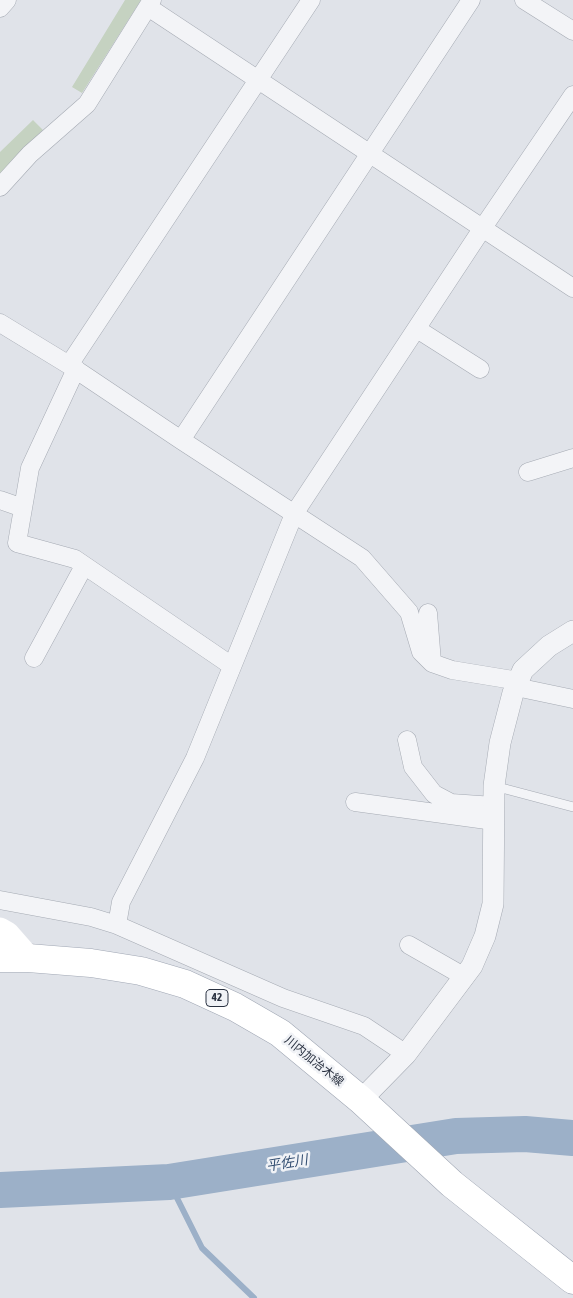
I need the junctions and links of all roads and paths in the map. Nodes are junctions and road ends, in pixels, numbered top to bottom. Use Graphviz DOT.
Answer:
graph roads {
  1 [pos="7,0"];
  2 [pos="310,0"];
  3 [pos="471,0"];
  4 [pos="524,0"];
  5 [pos="150,3"];
  6 [pos="0,8"];
  7 [pos="573,31"];
  8 [pos="257,79"];
  9 [pos="573,95"];
  10 [pos="370,154"];
  11 [pos="0,187"];
  12 [pos="482,229"];
  13 [pos="573,288"];
  14 [pos="0,323"];
  15 [pos="416,329"];
  16 [pos="72,367"];
  17 [pos="480,369"];
  18 [pos="180,440"];
  19 [pos="573,458"];
  20 [pos="528,472"];
  21 [pos="0,500"];
  22 [pos="24,508"];
  23 [pos="294,514"];
  24 [pos="84,566"];
  25 [pos="428,613"];
  26 [pos="573,631"];
  27 [pos="34,658"];
  28 [pos="432,663"];
  29 [pos="232,666"];
  30 [pos="517,684"];
  31 [pos="573,699"];
  32 [pos="407,740"];
  33 [pos="355,802"];
  34 [pos="494,804"];
  35 [pos="573,807"];
  36 [pos="0,900"];
  37 [pos="117,925"];
  38 [pos="0,930"];
  39 [pos="408,945"];
  40 [pos="0,958"];
  41 [pos="28,958"];
  42 [pos="465,977"];
  43 [pos="406,1054"];
  44 [pos="368,1106"];
  45 [pos="573,1280"];
  1 -- 6 [label="street"];
  2 -- 8 [label="street"];
  3 -- 10 [label="street"];
  4 -- 7 [label="street"];
  5 -- 8 [label="street"];
  5 -- 11 [label="street"];
  8 -- 10 [label="street"];
  8 -- 16 [label="street"];
  9 -- 12 [label="street"];
  10 -- 12 [label="street"];
  10 -- 18 [label="street"];
  12 -- 13 [label="street"];
  12 -- 15 [label="street"];
  14 -- 16 [label="street"];
  15 -- 17 [label="street"];
  15 -- 23 [label="street"];
  16 -- 18 [label="street"];
  16 -- 22 [label="street"];
  18 -- 23 [label="street"];
  19 -- 20 [label="street"];
  21 -- 22 [label="street"];
  22 -- 24 [label="street"];
  23 -- 28 [label="street"];
  23 -- 29 [label="street"];
  24 -- 27 [label="street"];
  24 -- 29 [label="street"];
  25 -- 28 [label="street"];
  26 -- 30 [label="street"];
  28 -- 30 [label="street"];
  29 -- 37 [label="street"];
  30 -- 31 [label="street"];
  30 -- 34 [label="street"];
  32 -- 34 [label="street"];
  33 -- 34 [label="street"];
  34 -- 35 [label="lane"];
  34 -- 42 [label="street"];
  36 -- 37 [label="street"];
  37 -- 43 [label="street"];
  38 -- 41 [label="main road"];
  39 -- 42 [label="street"];
  40 -- 41 [label="main road, 川内加治木線 / 42"];
  41 -- 44 [label="main road, 川内加治木線 / 42"];
  42 -- 43 [label="street"];
  43 -- 44 [label="street"];
  44 -- 45 [label="main road, 川内加治木線 / 42"];
}
